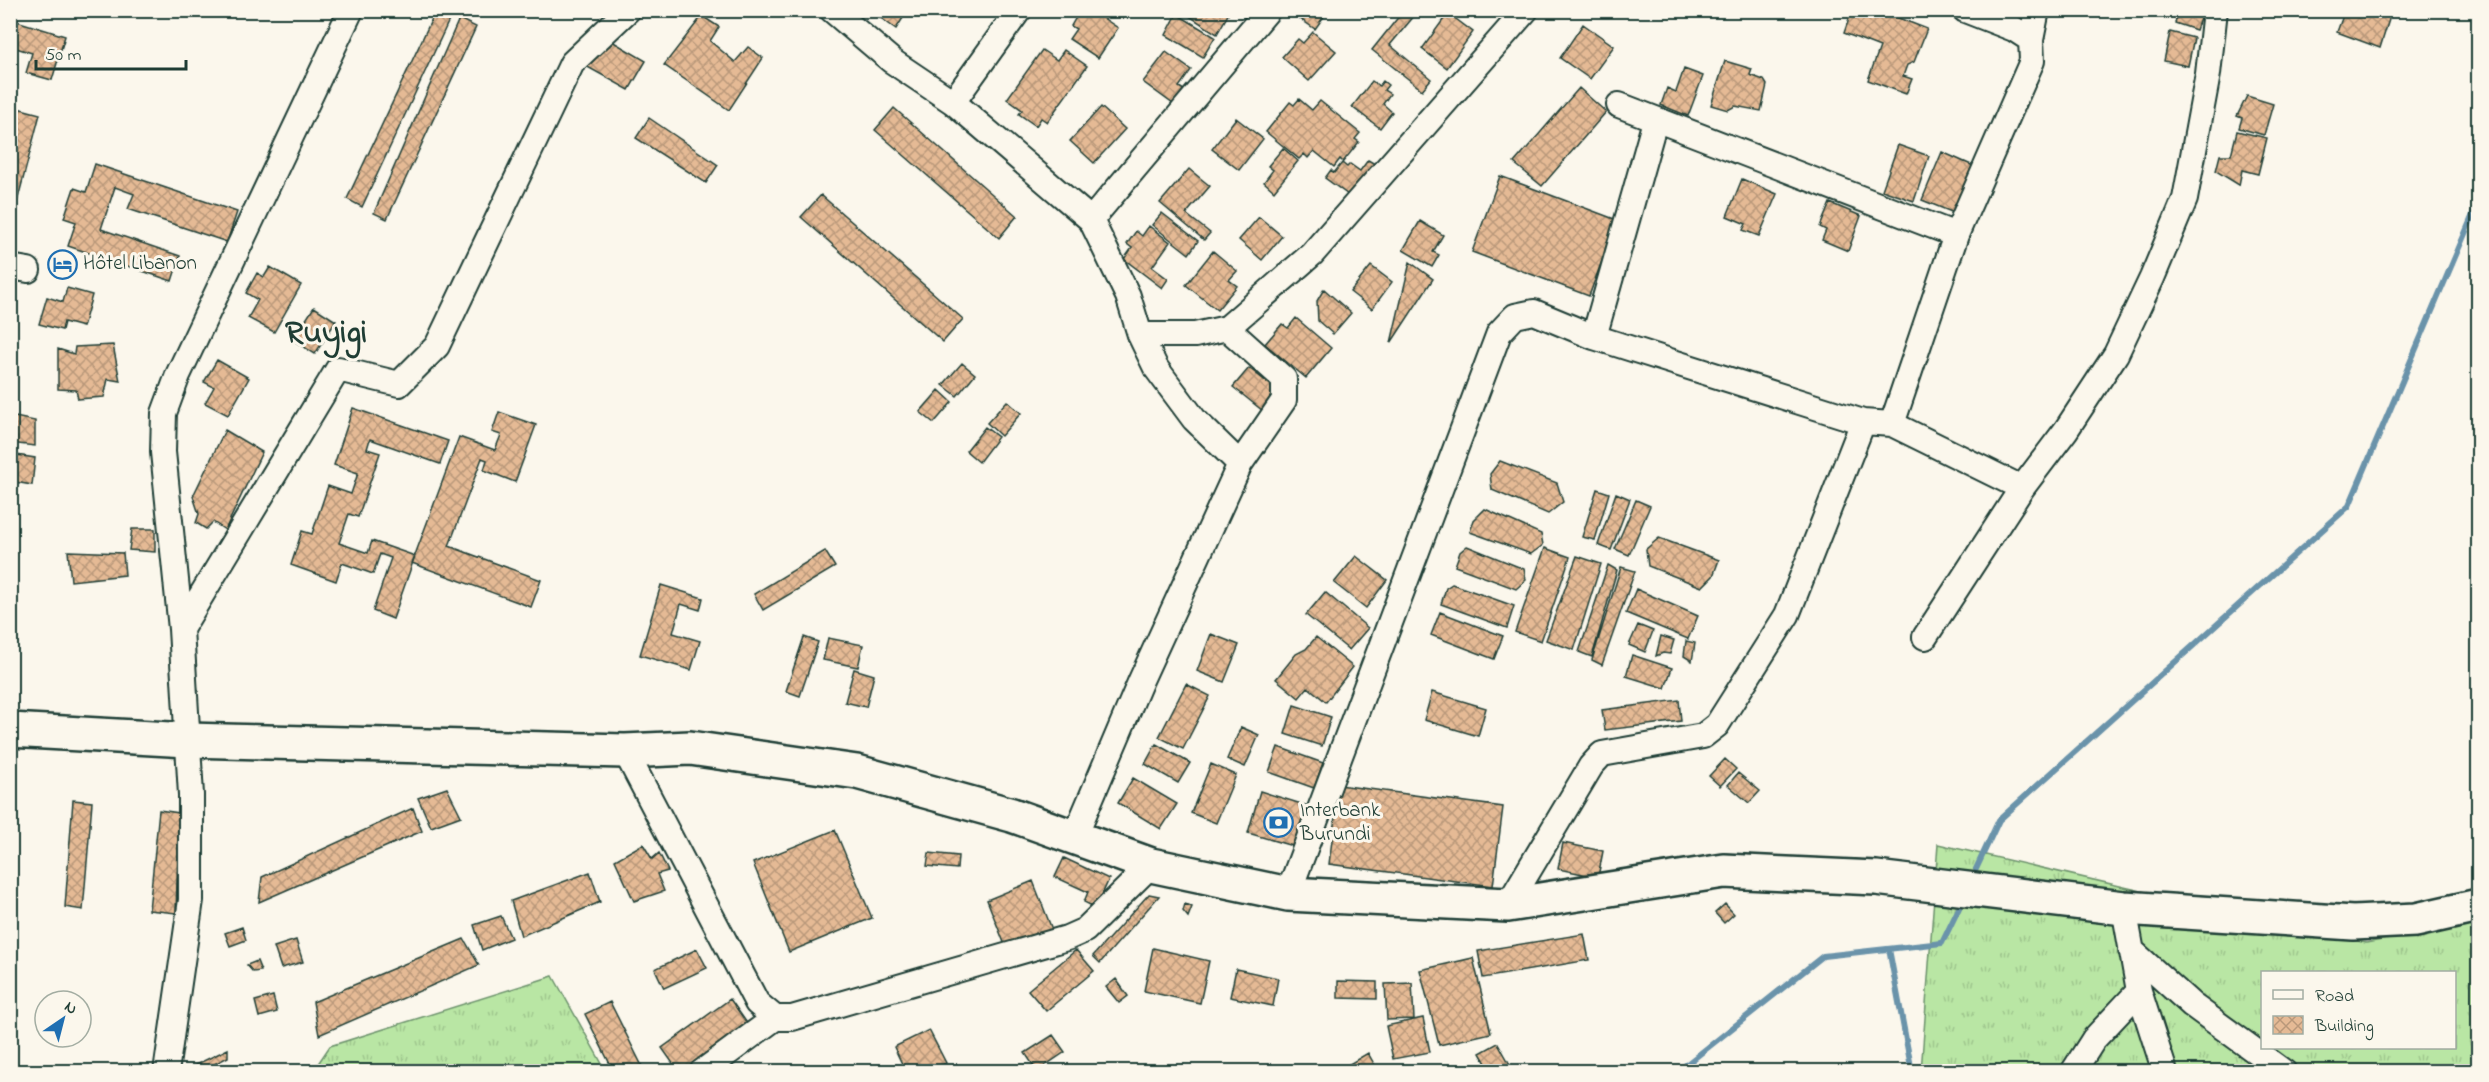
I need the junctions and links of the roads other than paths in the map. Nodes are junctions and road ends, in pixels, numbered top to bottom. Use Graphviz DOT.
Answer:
graph roads {
  1 [pos="351,10"];
  2 [pos="628,10"];
  3 [pos="832,10"];
  4 [pos="1019,10"];
  5 [pos="1268,10"];
  6 [pos="1526,10"];
  7 [pos="1965,10"];
  8 [pos="2037,10"];
  9 [pos="2215,10"];
  10 [pos="2031,40"];
  11 [pos="953,102"];
  12 [pos="1619,105"];
  13 [pos="1655,121"];
  14 [pos="1091,220"];
  15 [pos="1956,235"];
  16 [pos="1227,328"];
  17 [pos="1140,335"];
  18 [pos="1594,337"];
  19 [pos="1863,422"];
  20 [pos="1892,424"];
  21 [pos="1240,464"];
  22 [pos="2022,488"];
  23 [pos="181,629"];
  24 [pos="1925,637"];
  25 [pos="10,730"];
  26 [pos="188,740"];
  27 [pos="625,751"];
  28 [pos="1074,838"];
  29 [pos="1151,865"];
  30 [pos="1288,894"];
  31 [pos="1508,905"];
  32 [pos="2478,906"];
  33 [pos="2124,908"];
  34 [pos="2131,950"];
  35 [pos="2139,991"];
  36 [pos="775,1018"];
  37 [pos="166,1071"];
  38 [pos="702,1071"];
  39 [pos="2073,1071"];
  40 [pos="2164,1071"];
  41 [pos="2284,1071"];
  1 -- 23 [label="street"];
  2 -- 23 [label="street"];
  3 -- 11 [label="street"];
  4 -- 11 [label="street"];
  5 -- 14 [label="street"];
  6 -- 16 [label="street"];
  7 -- 10 [label="street"];
  8 -- 10 [label="street"];
  9 -- 22 [label="street"];
  10 -- 15 [label="street"];
  11 -- 14 [label="street"];
  12 -- 13 [label="street"];
  13 -- 15 [label="street"];
  13 -- 18 [label="street"];
  14 -- 17 [label="street"];
  15 -- 20 [label="street"];
  16 -- 17 [label="street"];
  16 -- 21 [label="street"];
  17 -- 21 [label="street"];
  18 -- 19 [label="street"];
  18 -- 30 [label="street"];
  19 -- 20 [label="street"];
  19 -- 31 [label="street"];
  20 -- 22 [label="street"];
  21 -- 28 [label="street"];
  22 -- 24 [label="street"];
  23 -- 26 [label="street"];
  25 -- 26 [label="main road"];
  26 -- 27 [label="main road"];
  26 -- 37 [label="street"];
  27 -- 28 [label="main road"];
  27 -- 36 [label="street"];
  28 -- 29 [label="main road"];
  29 -- 30 [label="main road"];
  29 -- 36 [label="street"];
  30 -- 31 [label="main road"];
  31 -- 33 [label="main road"];
  32 -- 33 [label="main road"];
  33 -- 34 [label="street"];
  34 -- 35 [label="street"];
  34 -- 41 [label="street"];
  35 -- 39 [label="street"];
  35 -- 40 [label="street"];
  36 -- 38 [label="street"];
}
